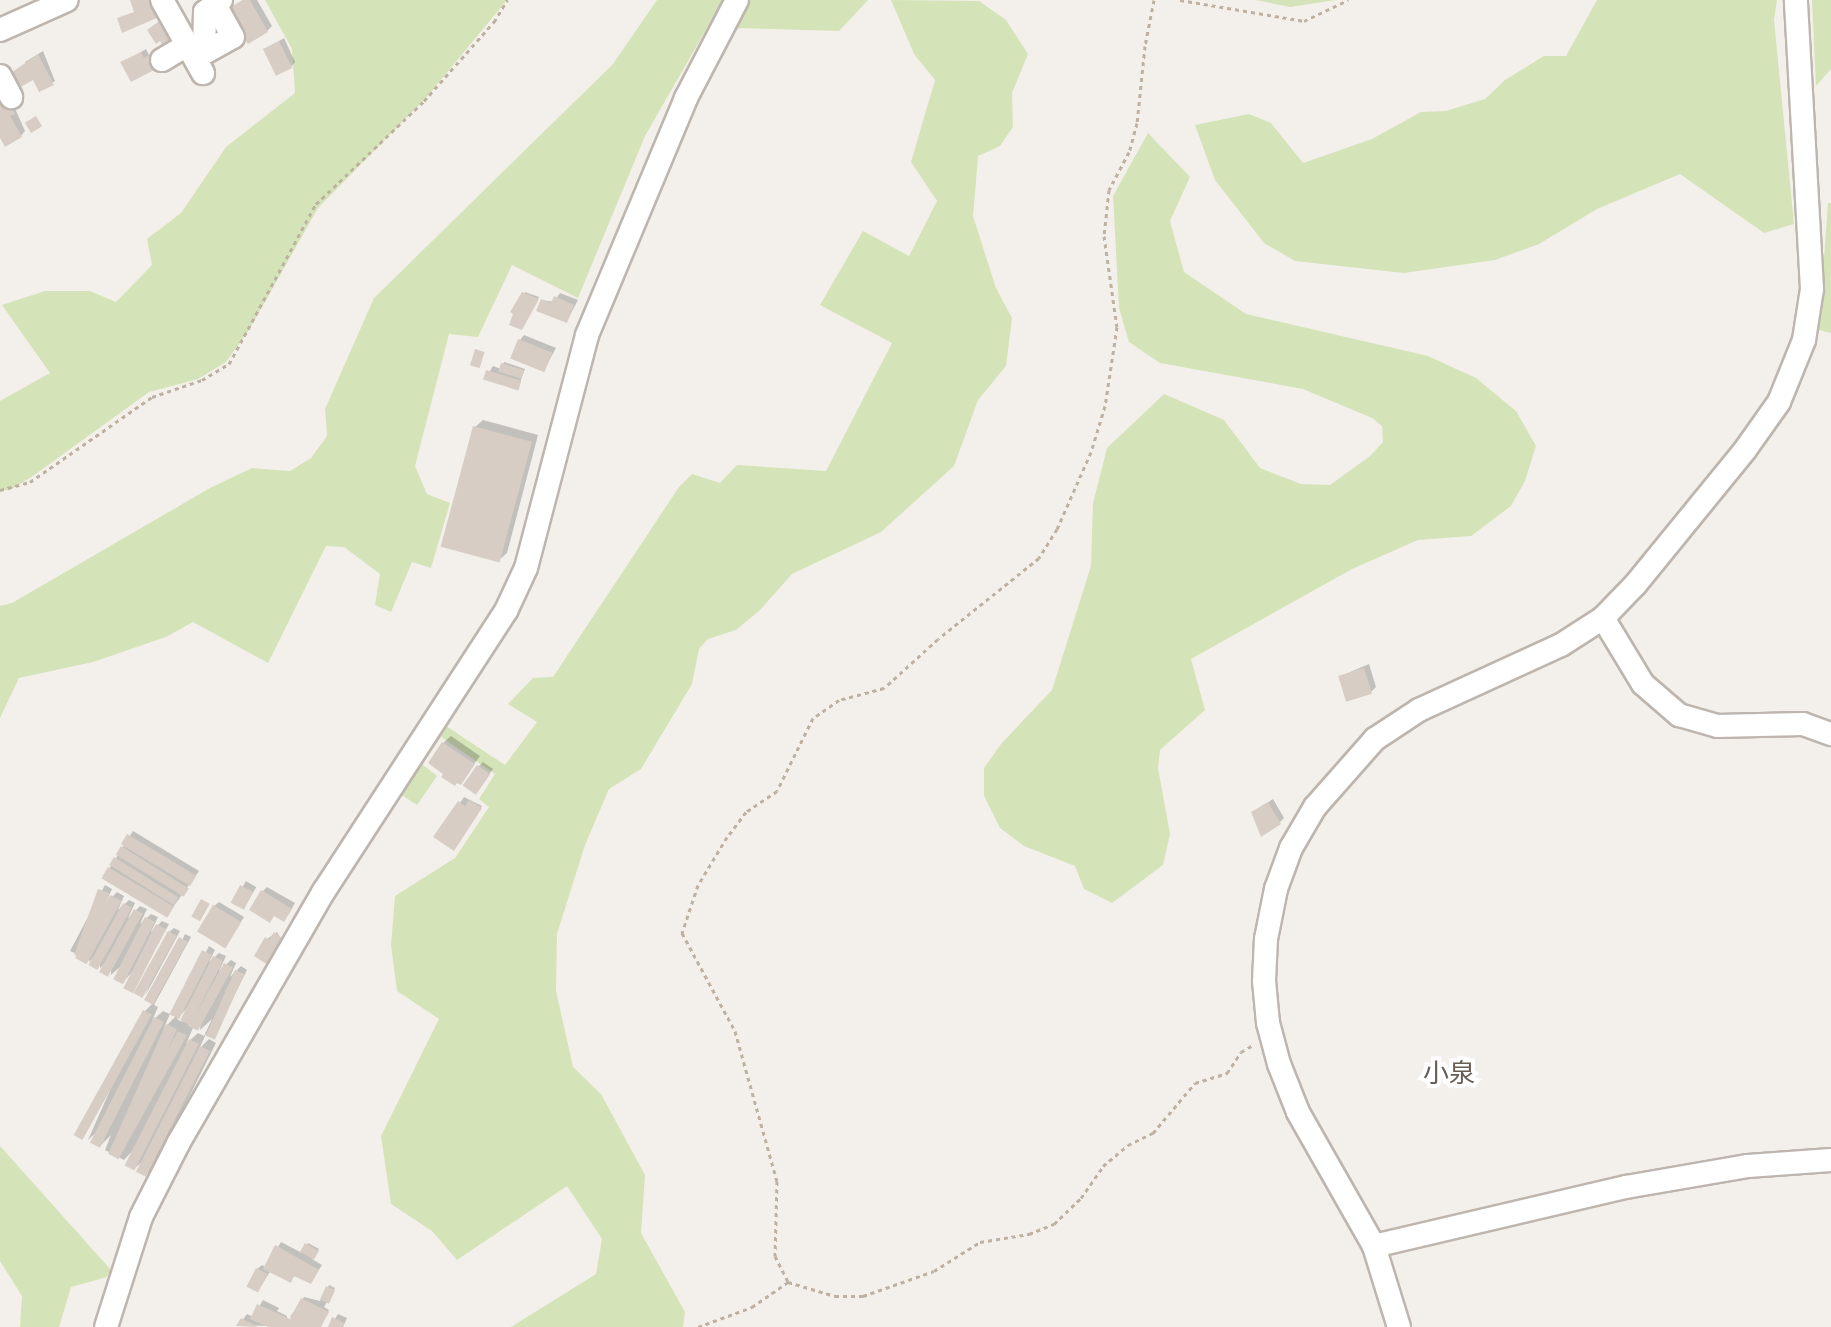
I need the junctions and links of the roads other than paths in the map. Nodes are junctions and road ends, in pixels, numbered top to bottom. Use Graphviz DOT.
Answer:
graph roads {
  1 [pos="67,0"];
  2 [pos="162,0"];
  3 [pos="737,0"];
  4 [pos="1796,0"];
  5 [pos="218,2"];
  6 [pos="21,9"];
  7 [pos="0,30"];
  8 [pos="197,57"];
  9 [pos="162,60"];
  10 [pos="0,76"];
  11 [pos="11,97"];
  12 [pos="1603,618"];
  13 [pos="1831,734"];
  14 [pos="1831,1160"];
  15 [pos="1374,1246"];
  16 [pos="106,1327"];
  17 [pos="1399,1327"];
  1 -- 6 [label="street"];
  2 -- 8 [label="street"];
  3 -- 16 [label="street"];
  4 -- 12 [label="street"];
  5 -- 8 [label="street"];
  6 -- 7 [label="street"];
  8 -- 9 [label="street"];
  10 -- 11 [label="street"];
  12 -- 13 [label="street"];
  12 -- 15 [label="street"];
  14 -- 15 [label="street"];
  15 -- 17 [label="street"];
}
